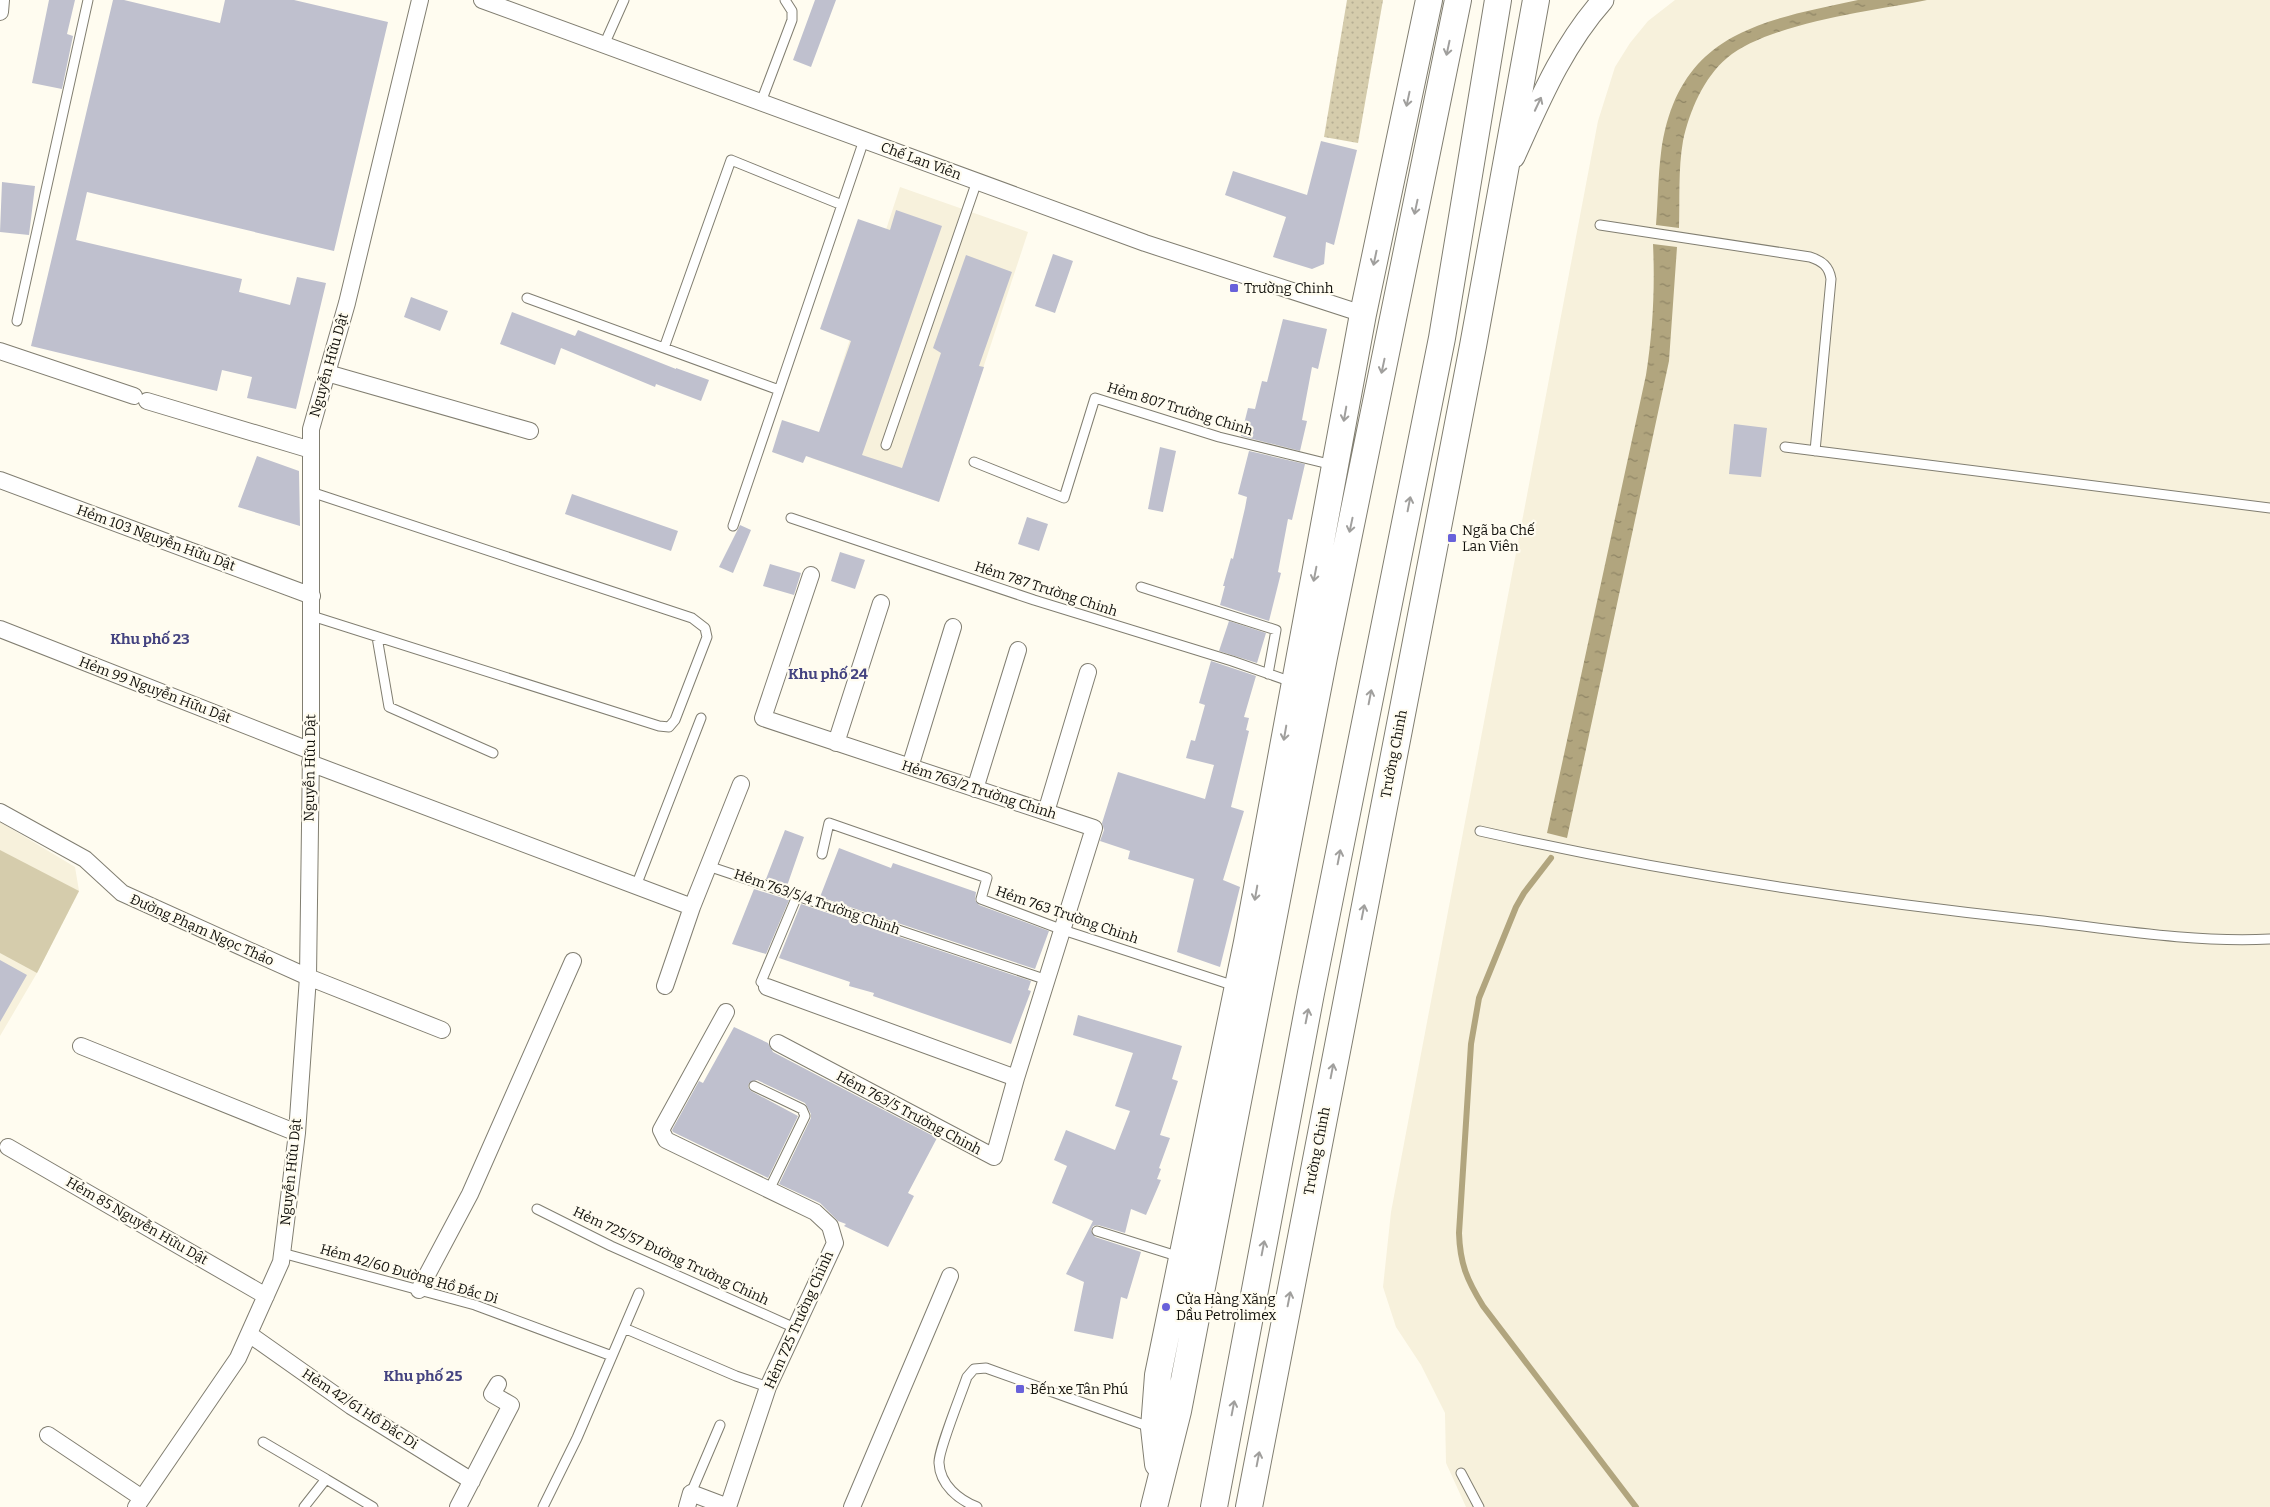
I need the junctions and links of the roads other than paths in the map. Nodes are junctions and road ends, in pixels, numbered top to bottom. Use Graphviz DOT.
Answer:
graph roads {
  1 [pos="1,0"];
  2 [pos="88,0"];
  3 [pos="420,0"];
  4 [pos="482,0"];
  5 [pos="624,0"];
  6 [pos="785,0"];
  7 [pos="1429,0"];
  8 [pos="1458,0"];
  9 [pos="1498,0"];
  10 [pos="1536,0"];
  11 [pos="1603,0"];
  12 [pos="0,12"];
  13 [pos="604,45"];
  14 [pos="761,102"];
  15 [pos="864,140"];
  16 [pos="1503,180"];
  17 [pos="977,181"];
  18 [pos="842,205"];
  19 [pos="1600,225"];
  20 [pos="527,298"];
  21 [pos="1363,314"];
  22 [pos="17,321"];
  23 [pos="664,348"];
  24 [pos="0,351"];
  25 [pos="327,373"];
  26 [pos="779,390"];
  27 [pos="530,431"];
  28 [pos="886,445"];
  29 [pos="1785,447"];
  30 [pos="311,450"];
  31 [pos="1815,451"];
  32 [pos="974,462"];
  33 [pos="1335,466"];
  34 [pos="0,480"];
  35 [pos="311,492"];
  36 [pos="2270,508"];
  37 [pos="791,518"];
  38 [pos="733,526"];
  39 [pos="811,575"];
  40 [pos="1141,587"];
  41 [pos="312,596"];
  42 [pos="881,603"];
  43 [pos="312,616"];
  44 [pos="953,627"];
  45 [pos="0,628"];
  46 [pos="377,637"];
  47 [pos="1018,650"];
  48 [pos="1088,672"];
  49 [pos="1268,674"];
  50 [pos="1295,683"];
  51 [pos="701,718"];
  52 [pos="836,743"];
  53 [pos="493,753"];
  54 [pos="311,757"];
  55 [pos="910,767"];
  56 [pos="741,784"];
  57 [pos="975,789"];
  58 [pos="0,812"];
  59 [pos="1046,812"];
  60 [pos="1480,831"];
  61 [pos="822,854"];
  62 [pos="708,866"];
  63 [pos="636,886"];
  64 [pos="797,896"];
  65 [pos="692,907"];
  66 [pos="1063,930"];
  67 [pos="2270,939"];
  68 [pos="573,961"];
  69 [pos="308,977"];
  70 [pos="1047,980"];
  71 [pos="665,986"];
  72 [pos="1238,987"];
  73 [pos="767,988"];
  74 [pos="726,1012"];
  75 [pos="442,1030"];
  76 [pos="778,1043"];
  77 [pos="80,1046"];
  78 [pos="1016,1078"];
  79 [pos="754,1086"];
  80 [pos="1325,1108"];
  81 [pos="297,1133"];
  82 [pos="8,1147"];
  83 [pos="1282,1150"];
  84 [pos="769,1190"];
  85 [pos="537,1209"];
  86 [pos="1097,1231"];
  87 [pos="282,1253"];
  88 [pos="1182,1258"];
  89 [pos="950,1276"];
  90 [pos="419,1290"];
  91 [pos="639,1293"];
  92 [pos="266,1296"];
  93 [pos="624,1328"];
  94 [pos="795,1328"];
  95 [pos="249,1334"];
  96 [pos="612,1356"];
  97 [pos="498,1384"];
  98 [pos="768,1387"];
  99 [pos="720,1425"];
  100 [pos="1163,1431"];
  101 [pos="48,1435"];
  102 [pos="263,1442"];
  103 [pos="1461,1472"];
  104 [pos="326,1479"];
  105 [pos="472,1481"];
  106 [pos="689,1500"];
  107 [pos="139,1503"];
  108 [pos="304,1507"];
  109 [pos="373,1507"];
  110 [pos="458,1507"];
  111 [pos="543,1507"];
  112 [pos="728,1507"];
  113 [pos="852,1507"];
  114 [pos="977,1507"];
  115 [pos="1154,1507"];
  116 [pos="1214,1507"];
  117 [pos="1249,1507"];
  118 [pos="1479,1507"];
  1 -- 12 [label="street"];
  2 -- 22 [label="lane"];
  3 -- 25 [label="street, Nguyễn Hữu Dật"];
  4 -- 13 [label="street, Chế Lan Viên"];
  5 -- 13 [label="lane"];
  6 -- 14 [label="lane"];
  7 -- 21 [label="main road, one-way"];
  8 -- 100 [label="main road, one-way"];
  83 -- 9 [label="main road, one-way"];
  10 -- 16 [label="main road, Trường Chinh"];
  16 -- 11 [label="street, one-way"];
  13 -- 14 [label="street, Chế Lan Viên"];
  14 -- 15 [label="street, Chế Lan Viên"];
  15 -- 17 [label="street, Chế Lan Viên"];
  15 -- 18 [label="lane"];
  80 -- 16 [label="main road, Trường Chinh, one-way"];
  17 -- 21 [label="street, Chế Lan Viên"];
  17 -- 28 [label="lane"];
  18 -- 23 [label="lane"];
  18 -- 26 [label="lane"];
  19 -- 31 [label="lane"];
  20 -- 23 [label="lane"];
  21 -- 33 [label="main road, one-way"];
  23 -- 26 [label="lane"];
  24 -- 30 [label="street"];
  25 -- 27 [label="street"];
  25 -- 30 [label="street, Nguyễn Hữu Dật"];
  26 -- 38 [label="lane"];
  29 -- 31 [label="lane"];
  30 -- 35 [label="street, Nguyễn Hữu Dật"];
  31 -- 36 [label="lane"];
  32 -- 33 [label="lane, Hẻm 807 Trường Chinh"];
  33 -- 50 [label="main road, one-way"];
  34 -- 41 [label="street, Hẻm 103 Nguyễn Hữu Dật"];
  35 -- 41 [label="street, Nguyễn Hữu Dật"];
  35 -- 46 [label="lane"];
  37 -- 49 [label="lane, Hẻm 787 Trường Chinh"];
  39 -- 52 [label="street, Hẻm 763/2 Trường Chinh"];
  40 -- 49 [label="lane"];
  41 -- 43 [label="street, Nguyễn Hữu Dật"];
  42 -- 52 [label="street"];
  43 -- 46 [label="lane"];
  43 -- 54 [label="street, Nguyễn Hữu Dật"];
  44 -- 55 [label="street"];
  45 -- 54 [label="street, Hẻm 99 Nguyễn Hữu Dật"];
  46 -- 53 [label="lane"];
  47 -- 57 [label="street"];
  48 -- 59 [label="street"];
  49 -- 50 [label="lane, Hẻm 787 Trường Chinh"];
  50 -- 72 [label="main road, one-way"];
  51 -- 63 [label="lane"];
  52 -- 55 [label="street, Hẻm 763/2 Trường Chinh"];
  54 -- 63 [label="street, Hẻm 99 Nguyễn Hữu Dật"];
  54 -- 69 [label="street, Nguyễn Hữu Dật"];
  55 -- 57 [label="street, Hẻm 763/2 Trường Chinh"];
  56 -- 62 [label="street"];
  57 -- 59 [label="street, Hẻm 763/2 Trường Chinh"];
  58 -- 69 [label="street, Đường Phạm Ngọc Thảo"];
  59 -- 66 [label="street, Hẻm 763/2 Trường Chinh"];
  60 -- 67 [label="lane"];
  61 -- 66 [label="lane, Hẻm 763 Trường Chinh"];
  62 -- 64 [label="lane, Hẻm 763/5/4 Trường Chinh"];
  62 -- 65 [label="street"];
  63 -- 65 [label="street, Hẻm 99 Nguyễn Hữu Dật"];
  64 -- 70 [label="lane, Hẻm 763/5/4 Trường Chinh"];
  64 -- 73 [label="lane"];
  65 -- 71 [label="street"];
  66 -- 70 [label="street, Hẻm 763/5 Trường Chinh"];
  66 -- 72 [label="lane, Hẻm 763 Trường Chinh"];
  68 -- 90 [label="street"];
  69 -- 75 [label="street, Đường Phạm Ngọc Thảo"];
  69 -- 81 [label="street, Nguyễn Hữu Dật"];
  70 -- 78 [label="street, Hẻm 763/5 Trường Chinh"];
  72 -- 88 [label="main road"];
  73 -- 78 [label="street"];
  74 -- 84 [label="street, Hẻm 725 Trường Chinh"];
  76 -- 78 [label="street, Hẻm 763/5 Trường Chinh"];
  77 -- 81 [label="street"];
  79 -- 84 [label="lane"];
  80 -- 83 [label="main road"];
  117 -- 80 [label="main road, Trường Chinh, one-way"];
  81 -- 87 [label="street, Nguyễn Hữu Dật"];
  82 -- 92 [label="street, Hẻm 85 Nguyễn Hữu Dật"];
  116 -- 83 [label="main road, one-way"];
  84 -- 94 [label="street, Hẻm 725 Trường Chinh"];
  85 -- 94 [label="lane, Hẻm 725/57 Đường Trường Chinh"];
  86 -- 88 [label="lane"];
  87 -- 90 [label="lane, Hẻm 42/60 Đường Hồ Đắc Di"];
  87 -- 92 [label="street, Nguyễn Hữu Dật"];
  88 -- 100 [label="main road"];
  89 -- 113 [label="street"];
  90 -- 96 [label="lane, Hẻm 42/60 Đường Hồ Đắc Di"];
  91 -- 93 [label="lane"];
  92 -- 95 [label="street, Nguyễn Hữu Dật"];
  93 -- 96 [label="lane"];
  93 -- 98 [label="lane"];
  94 -- 98 [label="street, Hẻm 725 Trường Chinh"];
  95 -- 105 [label="street, Hẻm 42/61 Hồ Đắc Di"];
  95 -- 107 [label="street, Nguyễn Hữu Dật"];
  96 -- 111 [label="lane"];
  97 -- 105 [label="street"];
  98 -- 112 [label="street, Hẻm 725 Trường Chinh"];
  99 -- 106 [label="lane"];
  100 -- 114 [label="lane"];
  100 -- 115 [label="main road"];
  101 -- 107 [label="street"];
  102 -- 104 [label="lane"];
  103 -- 118 [label="lane"];
  104 -- 108 [label="lane"];
  104 -- 109 [label="lane"];
  105 -- 110 [label="street"];
  106 -- 112 [label="street, Hẻm 725 Trường Chinh"];
}
